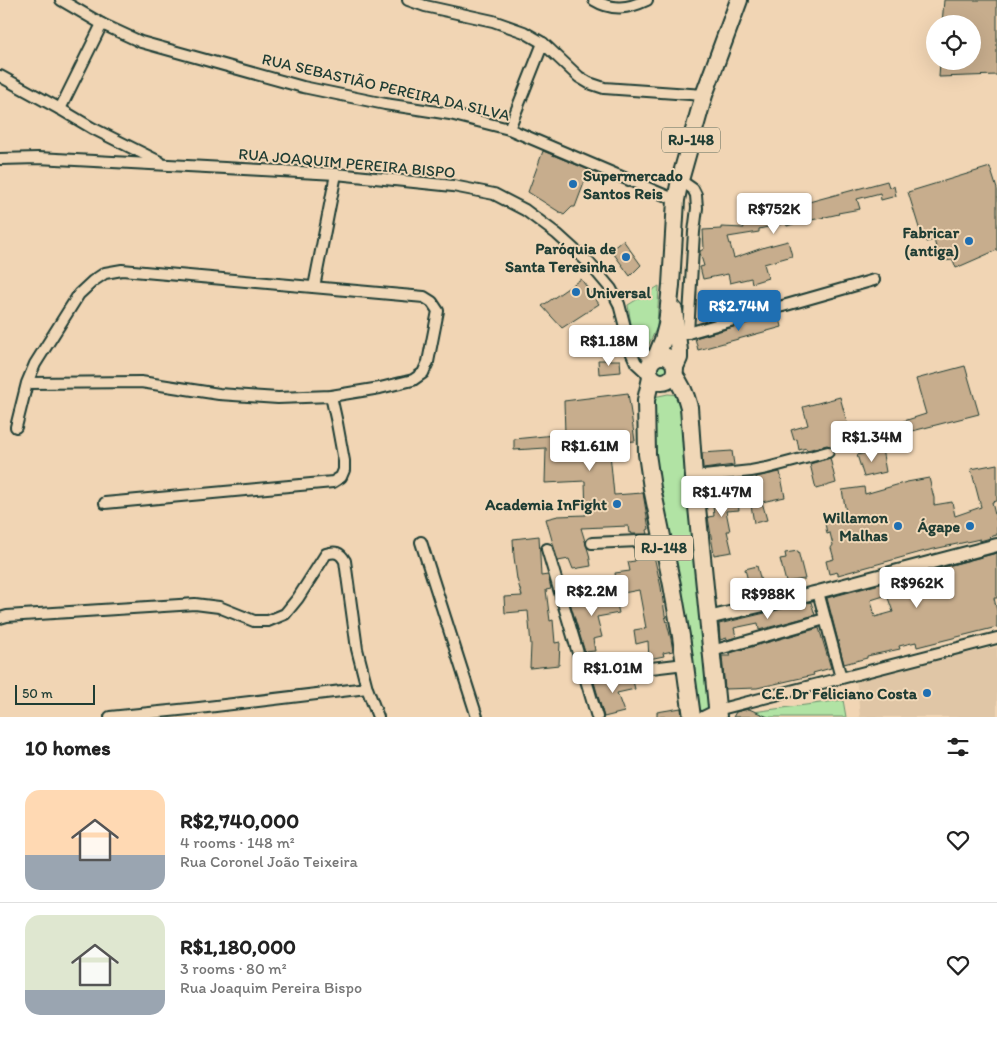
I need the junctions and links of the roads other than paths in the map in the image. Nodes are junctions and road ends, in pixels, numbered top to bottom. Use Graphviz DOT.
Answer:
graph roads {
  1 [pos="61,0"];
  2 [pos="408,0"];
  3 [pos="594,0"];
  4 [pos="647,0"];
  5 [pos="738,0"];
  6 [pos="426,3"];
  7 [pos="102,24"];
  8 [pos="543,43"];
  9 [pos="0,76"];
  10 [pos="704,95"];
  11 [pos="60,109"];
  12 [pos="510,129"];
  13 [pos="0,159"];
  14 [pos="165,164"];
  15 [pos="336,174"];
  16 [pos="680,180"];
  17 [pos="676,200"];
  18 [pos="874,280"];
  19 [pos="671,285"];
  20 [pos="314,287"];
  21 [pos="683,334"];
  22 [pos="629,342"];
  23 [pos="652,368"];
  24 [pos="674,371"];
  25 [pos="27,383"];
  26 [pos="331,396"];
  27 [pos="687,398"];
  28 [pos="646,400"];
  29 [pos="16,428"];
  30 [pos="828,452"];
  31 [pos="694,477"];
  32 [pos="105,502"];
  33 [pos="662,540"];
  34 [pos="421,542"];
  35 [pos="592,543"];
  36 [pos="997,545"];
  37 [pos="547,549"];
  38 [pos="818,592"];
  39 [pos="0,618"];
  40 [pos="708,618"];
  41 [pos="825,619"];
  42 [pos="997,638"];
  43 [pos="712,651"];
  44 [pos="685,664"];
  45 [pos="584,676"];
  46 [pos="841,678"];
  47 [pos="367,688"];
  48 [pos="713,715"];
  49 [pos="110,717"];
  50 [pos="378,717"];
  51 [pos="477,717"];
  52 [pos="597,717"];
  53 [pos="692,717"];
  1 -- 7 [label="street, RUA SEBASTIÃO PEREIRA DA SILVA"];
  2 -- 6 [label="street"];
  3 -- 4 [label="street"];
  5 -- 10 [label="main road, RJ-148"];
  6 -- 8 [label="street"];
  7 -- 11 [label="street"];
  7 -- 12 [label="street, RUA SEBASTIÃO PEREIRA DA SILVA"];
  8 -- 10 [label="street"];
  8 -- 12 [label="street"];
  9 -- 11 [label="street, RUA JOAQUIM PEREIRA BISPO"];
  10 -- 16 [label="main road, RJ-148"];
  11 -- 14 [label="street, RUA JOAQUIM PEREIRA BISPO"];
  12 -- 17 [label="street, RUA SEBASTIÃO PEREIRA DA SILVA"];
  13 -- 14 [label="street"];
  14 -- 15 [label="street, RUA JOAQUIM PEREIRA BISPO"];
  15 -- 20 [label="street"];
  15 -- 22 [label="street, RUA JOAQUIM PEREIRA BISPO"];
  16 -- 17 [label="main road, RJ-148"];
  16 -- 21 [label="street"];
  17 -- 19 [label="main road, RJ-148"];
  18 -- 21 [label="street"];
  19 -- 21 [label="main road"];
  19 -- 23 [label="main road, RJ-148"];
  20 -- 25 [label="street"];
  20 -- 26 [label="street"];
  21 -- 24 [label="main road"];
  22 -- 23 [label="street"];
  22 -- 23 [label="street, RUA JOAQUIM PEREIRA BISPO"];
  23 -- 24 [label="main road"];
  23 -- 24 [label="main road"];
  23 -- 28 [label="main road, RJ-148"];
  24 -- 27 [label="main road"];
  25 -- 26 [label="street"];
  25 -- 29 [label="street"];
  26 -- 32 [label="street"];
  27 -- 28 [label="main road"];
  27 -- 31 [label="main road"];
  28 -- 33 [label="main road, RJ-148"];
  30 -- 31 [label="street"];
  31 -- 40 [label="main road"];
  33 -- 35 [label="street"];
  33 -- 44 [label="main road, RJ-148"];
  34 -- 51 [label="street"];
  36 -- 38 [label="street"];
  37 -- 45 [label="street"];
  38 -- 40 [label="street"];
  38 -- 41 [label="street"];
  39 -- 47 [label="street"];
  40 -- 43 [label="main road"];
  41 -- 43 [label="street"];
  41 -- 46 [label="street"];
  42 -- 46 [label="street"];
  43 -- 48 [label="main road"];
  44 -- 45 [label="street"];
  44 -- 53 [label="main road, RJ-148"];
  45 -- 52 [label="street"];
  46 -- 48 [label="street"];
  47 -- 49 [label="street"];
  47 -- 50 [label="street"];
}
